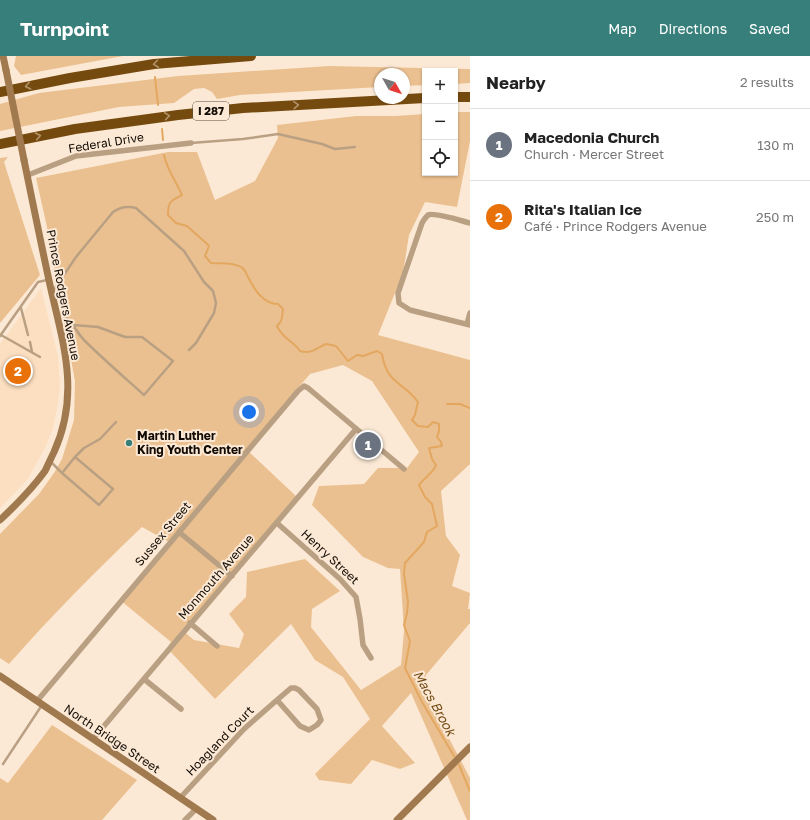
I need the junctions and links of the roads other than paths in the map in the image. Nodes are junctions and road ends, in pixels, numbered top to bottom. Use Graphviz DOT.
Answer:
graph roads {
  1 [pos="3,56"];
  2 [pos="251,56"];
  3 [pos="211,58"];
  4 [pos="0,92"];
  5 [pos="470,97"];
  6 [pos="422,98"];
  7 [pos="458,98"];
  8 [pos="191,143"];
  9 [pos="0,144"];
  10 [pos="356,147"];
  11 [pos="28,175"];
  12 [pos="470,223"];
  13 [pos="49,279"];
  14 [pos="52,293"];
  15 [pos="21,307"];
  16 [pos="56,311"];
  17 [pos="470,313"];
  18 [pos="468,324"];
  19 [pos="74,325"];
  20 [pos="28,335"];
  21 [pos="0,336"];
  22 [pos="30,342"];
  23 [pos="189,350"];
  24 [pos="32,352"];
  25 [pos="40,357"];
  26 [pos="116,422"];
  27 [pos="356,429"];
  28 [pos="75,457"];
  29 [pos="50,460"];
  30 [pos="404,469"];
  31 [pos="62,473"];
  32 [pos="0,520"];
  33 [pos="277,523"];
  34 [pos="179,532"];
  35 [pos="232,576"];
  36 [pos="190,623"];
  37 [pos="218,646"];
  38 [pos="371,658"];
  39 [pos="0,676"];
  40 [pos="144,678"];
  41 [pos="277,700"];
  42 [pos="40,703"];
  43 [pos="180,709"];
  44 [pos="93,739"];
  45 [pos="470,747"];
  46 [pos="3,764"];
  47 [pos="180,798"];
  48 [pos="196,809"];
  49 [pos="185,820"];
  50 [pos="213,820"];
  51 [pos="397,820"];
  1 -- 11 [label="street, Prince Rodgers Avenue, bridge"];
  2 -- 3 [label="highway"];
  3 -- 4 [label="highway, one-way"];
  5 -- 7 [label="highway"];
  9 -- 6 [label="highway, I 287, one-way"];
  8 -- 10 [label="lane"];
  8 -- 11 [label="street, Federal Drive"];
  11 -- 13 [label="street, Prince Rodgers Avenue"];
  12 -- 18 [label="street"];
  13 -- 14 [label="street, Prince Rodgers Avenue"];
  13 -- 15 [label="lane"];
  14 -- 16 [label="street, Prince Rodgers Avenue"];
  14 -- 23 [label="lane"];
  15 -- 20 [label="lane"];
  15 -- 21 [label="lane"];
  16 -- 19 [label="lane"];
  16 -- 29 [label="street, Prince Rodgers Avenue"];
  17 -- 18 [label="street"];
  19 -- 19 [label="lane"];
  21 -- 24 [label="lane"];
  22 -- 24 [label="lane"];
  24 -- 25 [label="lane"];
  26 -- 28 [label="lane"];
  27 -- 30 [label="street"];
  27 -- 33 [label="street, Monmouth Avenue"];
  27 -- 34 [label="street, Sussex Street"];
  28 -- 31 [label="lane"];
  28 -- 31 [label="lane"];
  29 -- 31 [label="lane"];
  29 -- 32 [label="street, Prince Rodgers Avenue"];
  33 -- 35 [label="street, Monmouth Avenue"];
  33 -- 38 [label="street, Henry Street"];
  34 -- 35 [label="street"];
  34 -- 42 [label="street, Sussex Street"];
  35 -- 36 [label="street, Monmouth Avenue"];
  36 -- 37 [label="street"];
  36 -- 40 [label="street, Monmouth Avenue"];
  39 -- 42 [label="street, North Bridge Street"];
  40 -- 43 [label="street"];
  40 -- 44 [label="street, Monmouth Avenue"];
  41 -- 41 [label="street, Hoagland Court"];
  41 -- 47 [label="street, Hoagland Court"];
  42 -- 44 [label="street, North Bridge Street"];
  42 -- 46 [label="lane"];
  44 -- 47 [label="street, North Bridge Street"];
  45 -- 51 [label="street"];
  47 -- 48 [label="street, North Bridge Street"];
  48 -- 49 [label="street"];
  48 -- 50 [label="street, North Bridge Street"];
}
